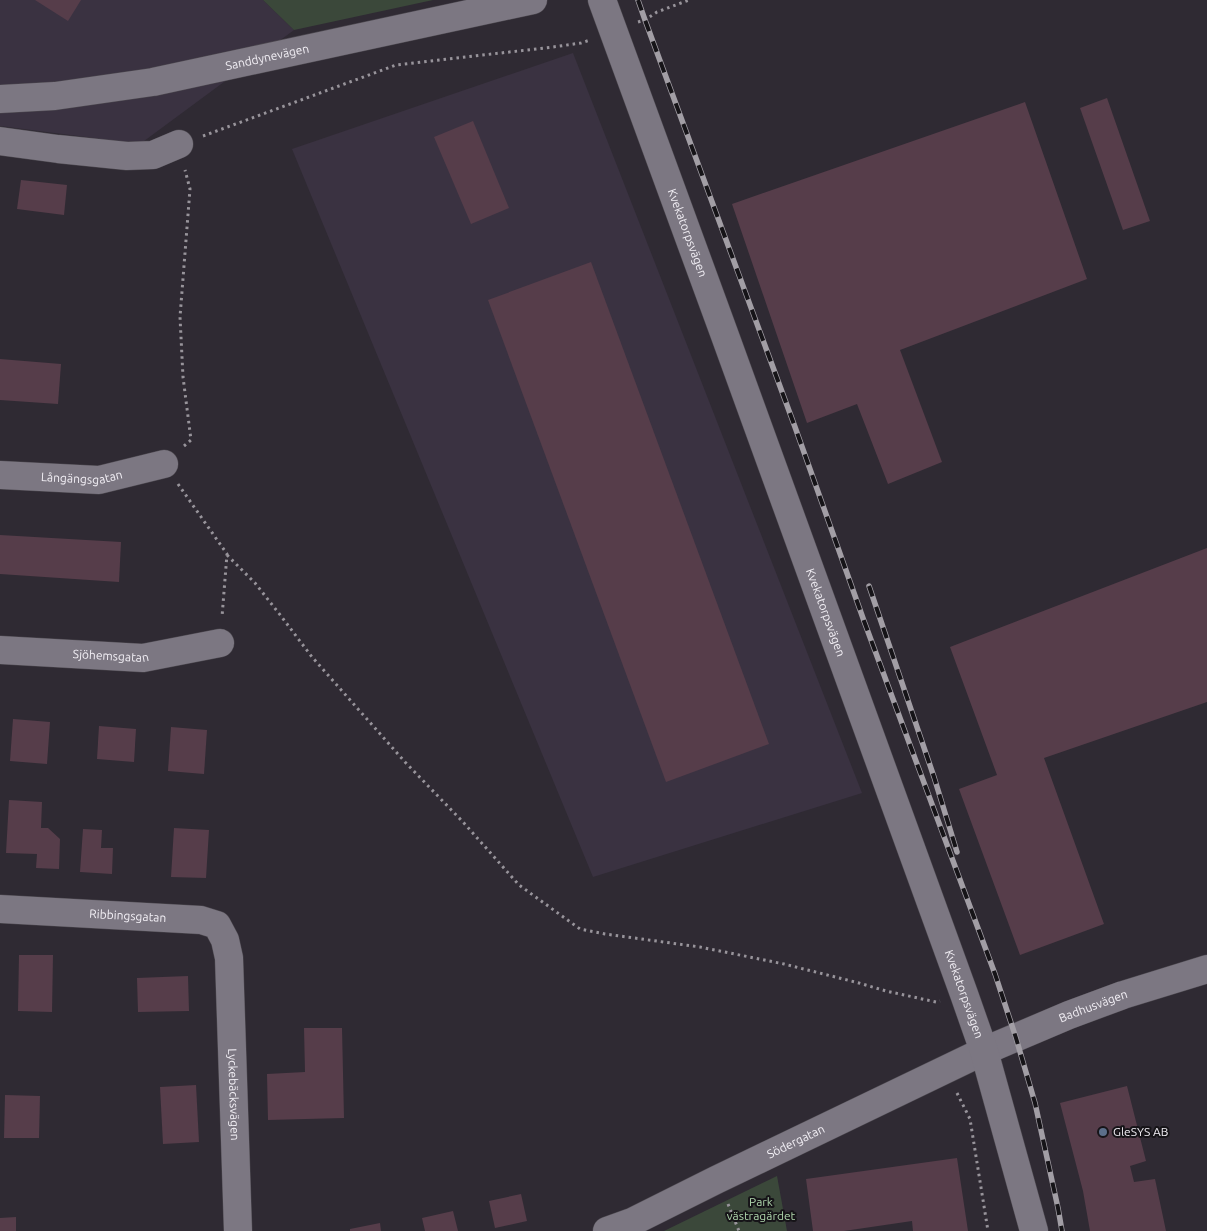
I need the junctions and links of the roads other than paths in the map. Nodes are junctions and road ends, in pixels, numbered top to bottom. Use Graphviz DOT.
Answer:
graph roads {
  1 [pos="533,0"];
  2 [pos="602,0"];
  3 [pos="0,100"];
  4 [pos="0,141"];
  5 [pos="179,144"];
  6 [pos="164,464"];
  7 [pos="0,475"];
  8 [pos="220,643"];
  9 [pos="0,650"];
  10 [pos="0,908"];
  11 [pos="229,958"];
  12 [pos="1207,969"];
  13 [pos="984,1051"];
  14 [pos="238,1231"];
  15 [pos="607,1231"];
  16 [pos="1034,1231"];
  1 -- 3 [label="street, Sanddynevägen"];
  2 -- 13 [label="street, Kvekatorpsvägen"];
  4 -- 5 [label="street"];
  6 -- 7 [label="street, Långängsgatan"];
  8 -- 9 [label="street, Sjöhemsgatan"];
  10 -- 11 [label="street, Ribbingsgatan"];
  11 -- 14 [label="street, Lyckebäcksvägen"];
  12 -- 13 [label="street, Badhusvägen"];
  13 -- 15 [label="street, Södergatan"];
  13 -- 16 [label="street, Kvekatorpsvägen"];
}
